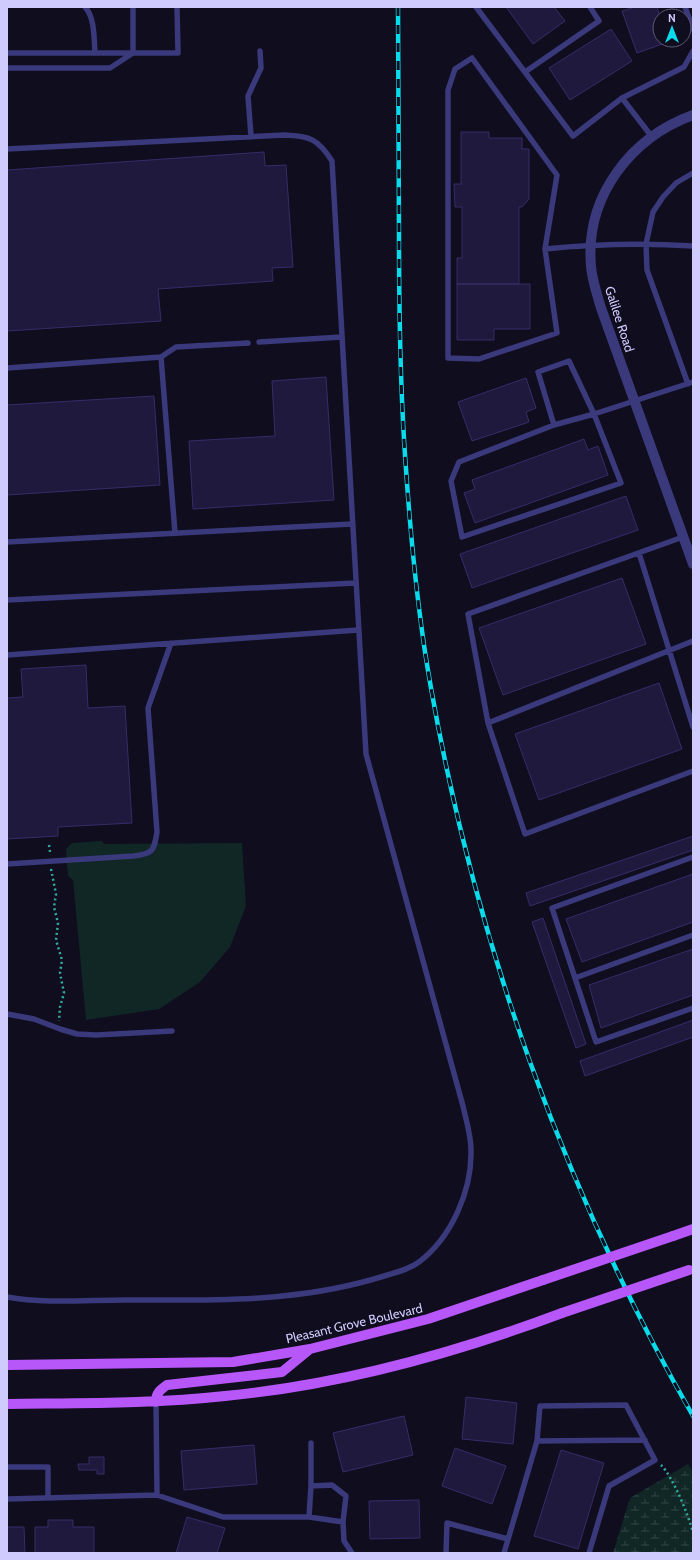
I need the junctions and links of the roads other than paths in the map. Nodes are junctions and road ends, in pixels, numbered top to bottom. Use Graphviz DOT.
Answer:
graph roads {
  1 [pos="85,7"];
  2 [pos="133,7"];
  3 [pos="177,7"];
  4 [pos="476,7"];
  5 [pos="590,7"];
  6 [pos="685,7"];
  7 [pos="693,29"];
  8 [pos="260,51"];
  9 [pos="693,51"];
  10 [pos="7,53"];
  11 [pos="94,53"];
  12 [pos="133,53"];
  13 [pos="7,68"];
  14 [pos="525,72"];
  15 [pos="622,98"];
  16 [pos="693,115"];
  17 [pos="251,136"];
  18 [pos="652,137"];
  19 [pos="7,149"];
  20 [pos="693,173"];
  21 [pos="646,244"];
  22 [pos="591,245"];
  23 [pos="693,246"];
  24 [pos="545,249"];
  25 [pos="342,337"];
  26 [pos="259,342"];
  27 [pos="248,343"];
  28 [pos="160,357"];
  29 [pos="7,368"];
  30 [pos="690,383"];
  31 [pos="634,401"];
  32 [pos="594,414"];
  33 [pos="554,425"];
  34 [pos="352,524"];
  35 [pos="175,533"];
  36 [pos="684,537"];
  37 [pos="7,542"];
  38 [pos="639,553"];
  39 [pos="693,562"];
  40 [pos="356,583"];
  41 [pos="7,600"];
  42 [pos="358,630"];
  43 [pos="693,641"];
  44 [pos="170,643"];
  45 [pos="670,650"];
  46 [pos="7,655"];
  47 [pos="488,723"];
  48 [pos="693,727"];
  49 [pos="693,771"];
  50 [pos="693,857"];
  51 [pos="7,864"];
  52 [pos="693,935"];
  53 [pos="575,978"];
  54 [pos="693,1008"];
  55 [pos="7,1014"];
  56 [pos="172,1031"];
  57 [pos="693,1229"];
  58 [pos="691,1269"];
  59 [pos="7,1297"];
  60 [pos="310,1349"];
  61 [pos="7,1365"];
  62 [pos="156,1402"];
  63 [pos="7,1404"];
  64 [pos="645,1440"];
  65 [pos="537,1441"];
  66 [pos="311,1443"];
  67 [pos="7,1467"];
  68 [pos="311,1486"];
  69 [pos="157,1495"];
  70 [pos="48,1498"];
  71 [pos="7,1499"];
  72 [pos="309,1517"];
  73 [pos="343,1522"];
  74 [pos="508,1539"];
  75 [pos="352,1553"];
  76 [pos="446,1553"];
  77 [pos="504,1553"];
  78 [pos="589,1553"];
  1 -- 11 [label="lane"];
  2 -- 12 [label="lane"];
  3 -- 12 [label="lane"];
  4 -- 14 [label="lane"];
  5 -- 14 [label="lane"];
  6 -- 7 [label="lane"];
  8 -- 17 [label="lane"];
  9 -- 15 [label="lane"];
  10 -- 11 [label="lane"];
  11 -- 12 [label="lane"];
  12 -- 13 [label="lane"];
  14 -- 15 [label="lane"];
  15 -- 18 [label="lane"];
  16 -- 18 [label="street, Galilee Road"];
  17 -- 19 [label="lane"];
  17 -- 25 [label="lane"];
  18 -- 22 [label="street, Galilee Road"];
  20 -- 21 [label="lane"];
  21 -- 22 [label="lane"];
  21 -- 23 [label="lane"];
  21 -- 30 [label="lane"];
  22 -- 24 [label="lane"];
  22 -- 31 [label="street, Galilee Road"];
  24 -- 24 [label="lane"];
  25 -- 26 [label="lane"];
  25 -- 34 [label="lane"];
  27 -- 28 [label="lane"];
  28 -- 29 [label="lane"];
  28 -- 35 [label="lane"];
  30 -- 31 [label="lane"];
  31 -- 32 [label="lane"];
  31 -- 36 [label="street, Galilee Road"];
  32 -- 33 [label="lane"];
  32 -- 33 [label="lane"];
  32 -- 33 [label="lane"];
  34 -- 35 [label="lane"];
  34 -- 40 [label="lane"];
  35 -- 37 [label="lane"];
  36 -- 38 [label="lane"];
  36 -- 39 [label="street, Galilee Road"];
  38 -- 45 [label="lane"];
  38 -- 47 [label="lane"];
  40 -- 41 [label="lane"];
  40 -- 42 [label="lane"];
  42 -- 44 [label="lane"];
  42 -- 59 [label="lane"];
  43 -- 45 [label="lane"];
  44 -- 46 [label="lane"];
  44 -- 51 [label="lane"];
  45 -- 47 [label="lane"];
  45 -- 48 [label="lane"];
  47 -- 49 [label="lane"];
  50 -- 53 [label="lane"];
  52 -- 53 [label="lane"];
  53 -- 54 [label="lane"];
  55 -- 56 [label="lane"];
  57 -- 60 [label="main road, Pleasant Grove Boulevard, bridge"];
  58 -- 62 [label="main road, bridge"];
  60 -- 61 [label="main road, Pleasant Grove Boulevard"];
  60 -- 62 [label="main road"];
  62 -- 63 [label="main road"];
  62 -- 69 [label="lane"];
  64 -- 65 [label="lane"];
  64 -- 65 [label="lane"];
  64 -- 78 [label="lane"];
  65 -- 74 [label="lane"];
  66 -- 68 [label="lane"];
  67 -- 70 [label="lane"];
  68 -- 72 [label="lane"];
  68 -- 73 [label="lane"];
  69 -- 70 [label="lane"];
  69 -- 72 [label="lane"];
  70 -- 71 [label="lane"];
  72 -- 73 [label="lane"];
  73 -- 75 [label="lane"];
  74 -- 76 [label="lane"];
  74 -- 77 [label="lane"];
}
